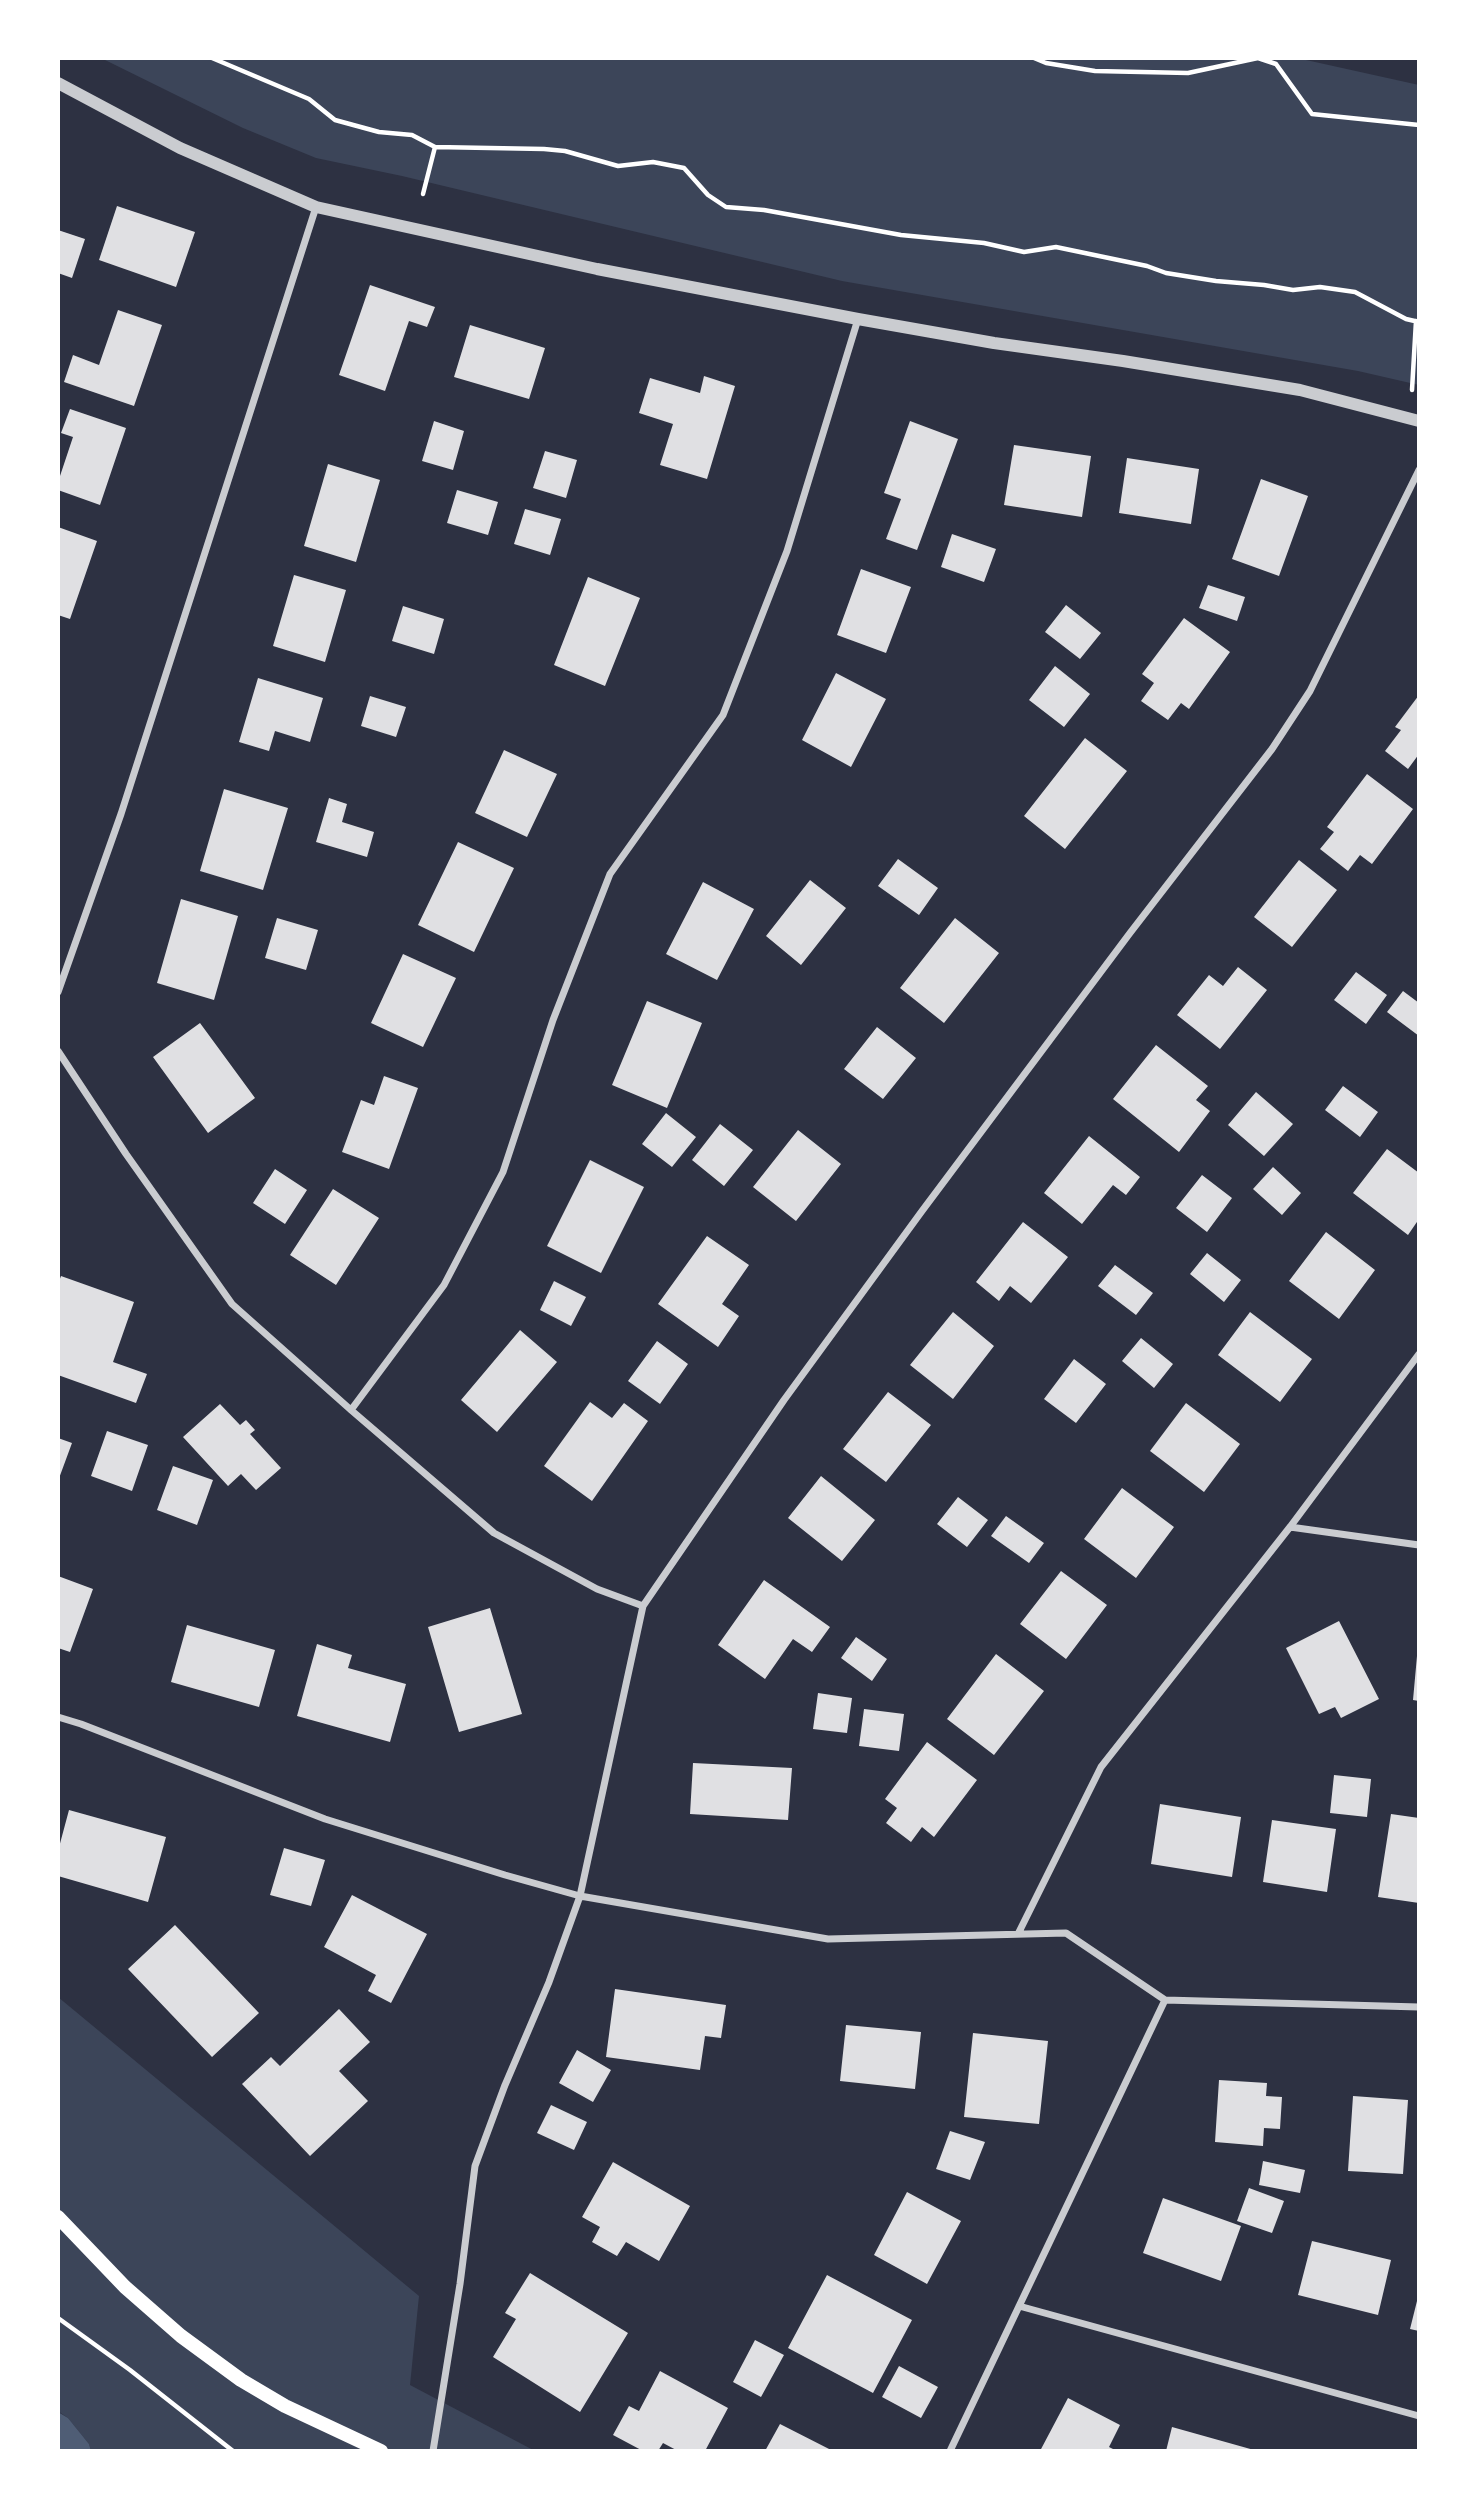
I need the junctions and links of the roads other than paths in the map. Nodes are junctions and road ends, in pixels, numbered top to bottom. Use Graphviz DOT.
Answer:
graph roads {
  1 [pos="58,83"];
  2 [pos="316,207"];
  3 [pos="858,319"];
  4 [pos="1415,420"];
  5 [pos="1419,470"];
  6 [pos="58,992"];
  7 [pos="58,1051"];
  8 [pos="1419,1354"];
  9 [pos="351,1410"];
  10 [pos="1290,1527"];
  11 [pos="1419,1545"];
  12 [pos="643,1605"];
  13 [pos="58,1717"];
  14 [pos="580,1896"];
  15 [pos="1018,1934"];
  16 [pos="1165,2000"];
  17 [pos="1419,2007"];
  18 [pos="58,2217"];
  19 [pos="1019,2306"];
  20 [pos="1419,2416"];
  21 [pos="381,2451"];
  22 [pos="433,2451"];
  23 [pos="950,2451"];
  1 -- 2 [label="street"];
  2 -- 3 [label="street"];
  2 -- 6 [label="street"];
  3 -- 4 [label="street"];
  3 -- 9 [label="street"];
  5 -- 12 [label="street"];
  7 -- 9 [label="street"];
  8 -- 10 [label="street"];
  9 -- 12 [label="street"];
  10 -- 11 [label="street"];
  10 -- 15 [label="street"];
  12 -- 14 [label="street"];
  13 -- 14 [label="street"];
  14 -- 15 [label="street"];
  14 -- 22 [label="street"];
  15 -- 16 [label="street"];
  16 -- 17 [label="street"];
  16 -- 19 [label="street"];
  18 -- 21 [label="main road"];
  19 -- 20 [label="street"];
  19 -- 23 [label="street"];
}
